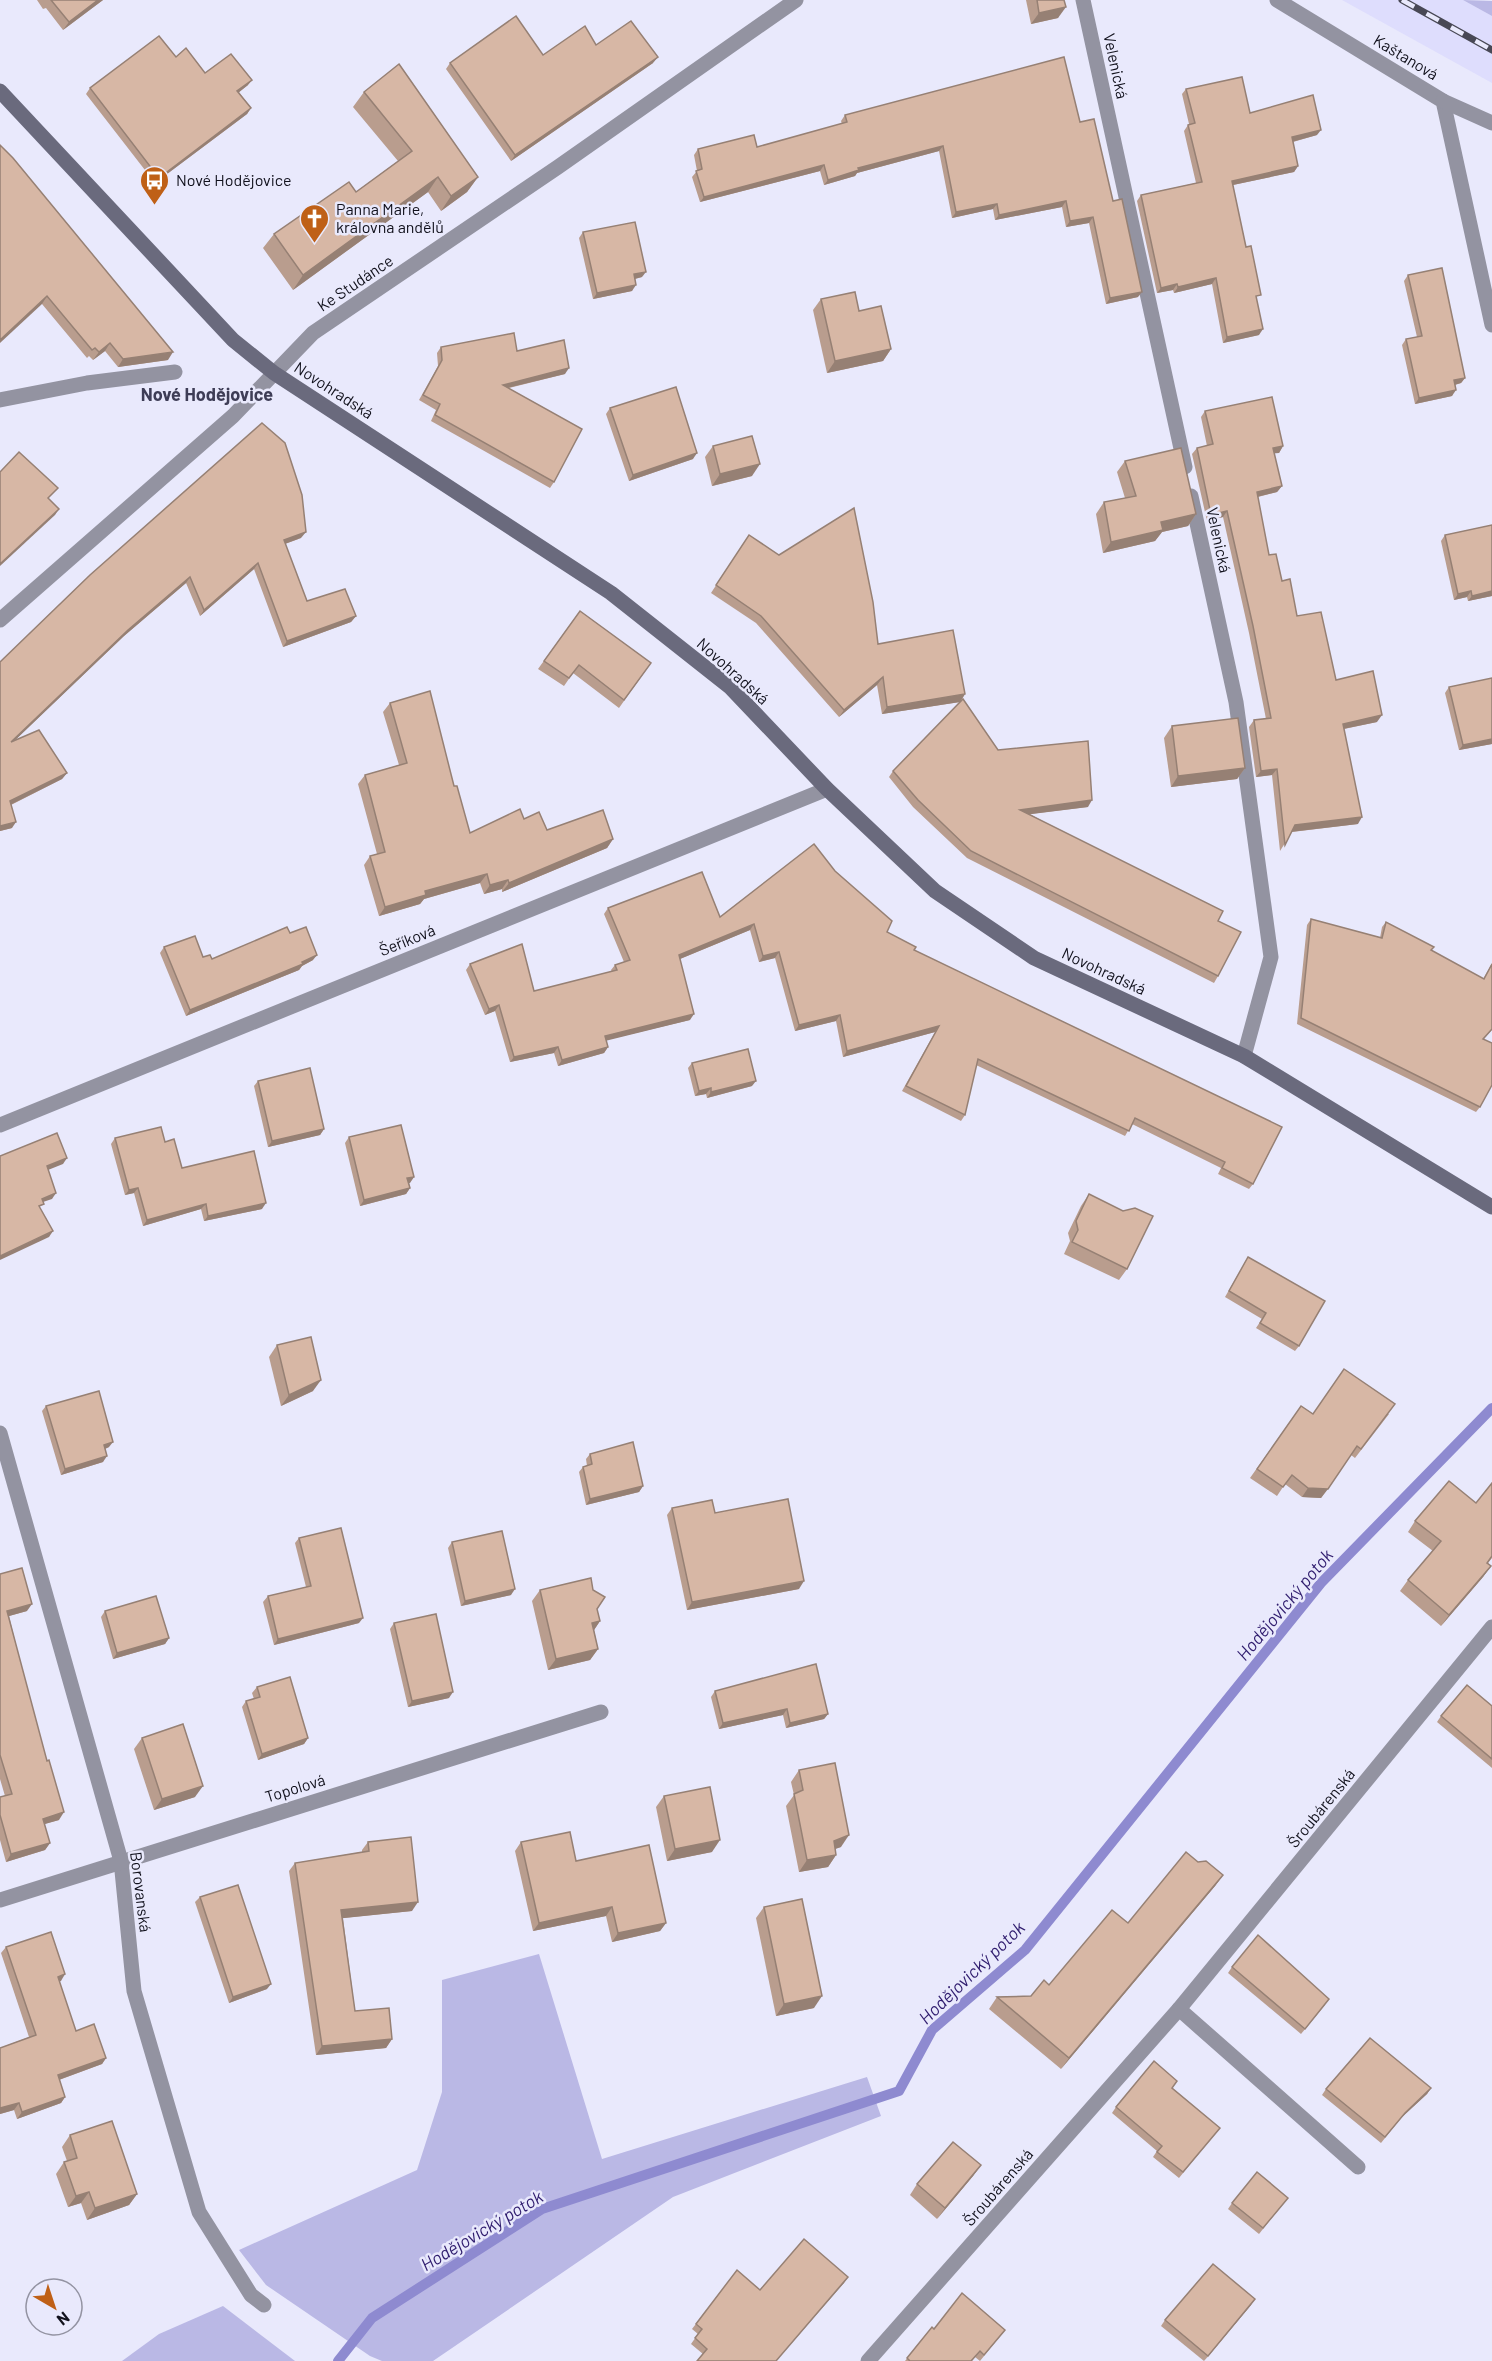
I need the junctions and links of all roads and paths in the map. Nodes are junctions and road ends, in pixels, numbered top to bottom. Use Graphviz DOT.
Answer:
graph roads {
  1 [pos="796,0"];
  2 [pos="1083,0"];
  3 [pos="1277,0"];
  4 [pos="0,91"];
  5 [pos="1443,101"];
  6 [pos="1492,123"];
  7 [pos="1492,325"];
  8 [pos="174,372"];
  9 [pos="274,373"];
  10 [pos="0,400"];
  11 [pos="0,620"];
  12 [pos="827,789"];
  13 [pos="1244,1056"];
  14 [pos="0,1125"];
  15 [pos="1492,1207"];
  16 [pos="0,1433"];
  17 [pos="1491,1629"];
  18 [pos="601,1712"];
  19 [pos="121,1861"];
  20 [pos="0,1900"];
  21 [pos="1179,2009"];
  22 [pos="1358,2167"];
  23 [pos="264,2305"];
  24 [pos="868,2361"];
  1 -- 9 [label="street, Ke Studánce"];
  2 -- 13 [label="street, Velenická"];
  3 -- 5 [label="street, Kaštanová"];
  4 -- 9 [label="main road, Novohradská"];
  5 -- 6 [label="street"];
  5 -- 7 [label="street, Kaštanová"];
  8 -- 10 [label="street"];
  9 -- 11 [label="street, Ke Studánce"];
  9 -- 12 [label="main road, Novohradská"];
  12 -- 13 [label="main road, Novohradská"];
  12 -- 14 [label="street, Šeříková"];
  13 -- 15 [label="main road, Novohradská"];
  16 -- 19 [label="street, Borovanská"];
  17 -- 21 [label="street, Šroubárenská"];
  18 -- 19 [label="street, Topolová"];
  19 -- 20 [label="street, Topolová"];
  19 -- 23 [label="street, Borovanská"];
  21 -- 22 [label="street"];
  21 -- 24 [label="street, Šroubárenská"];
}
